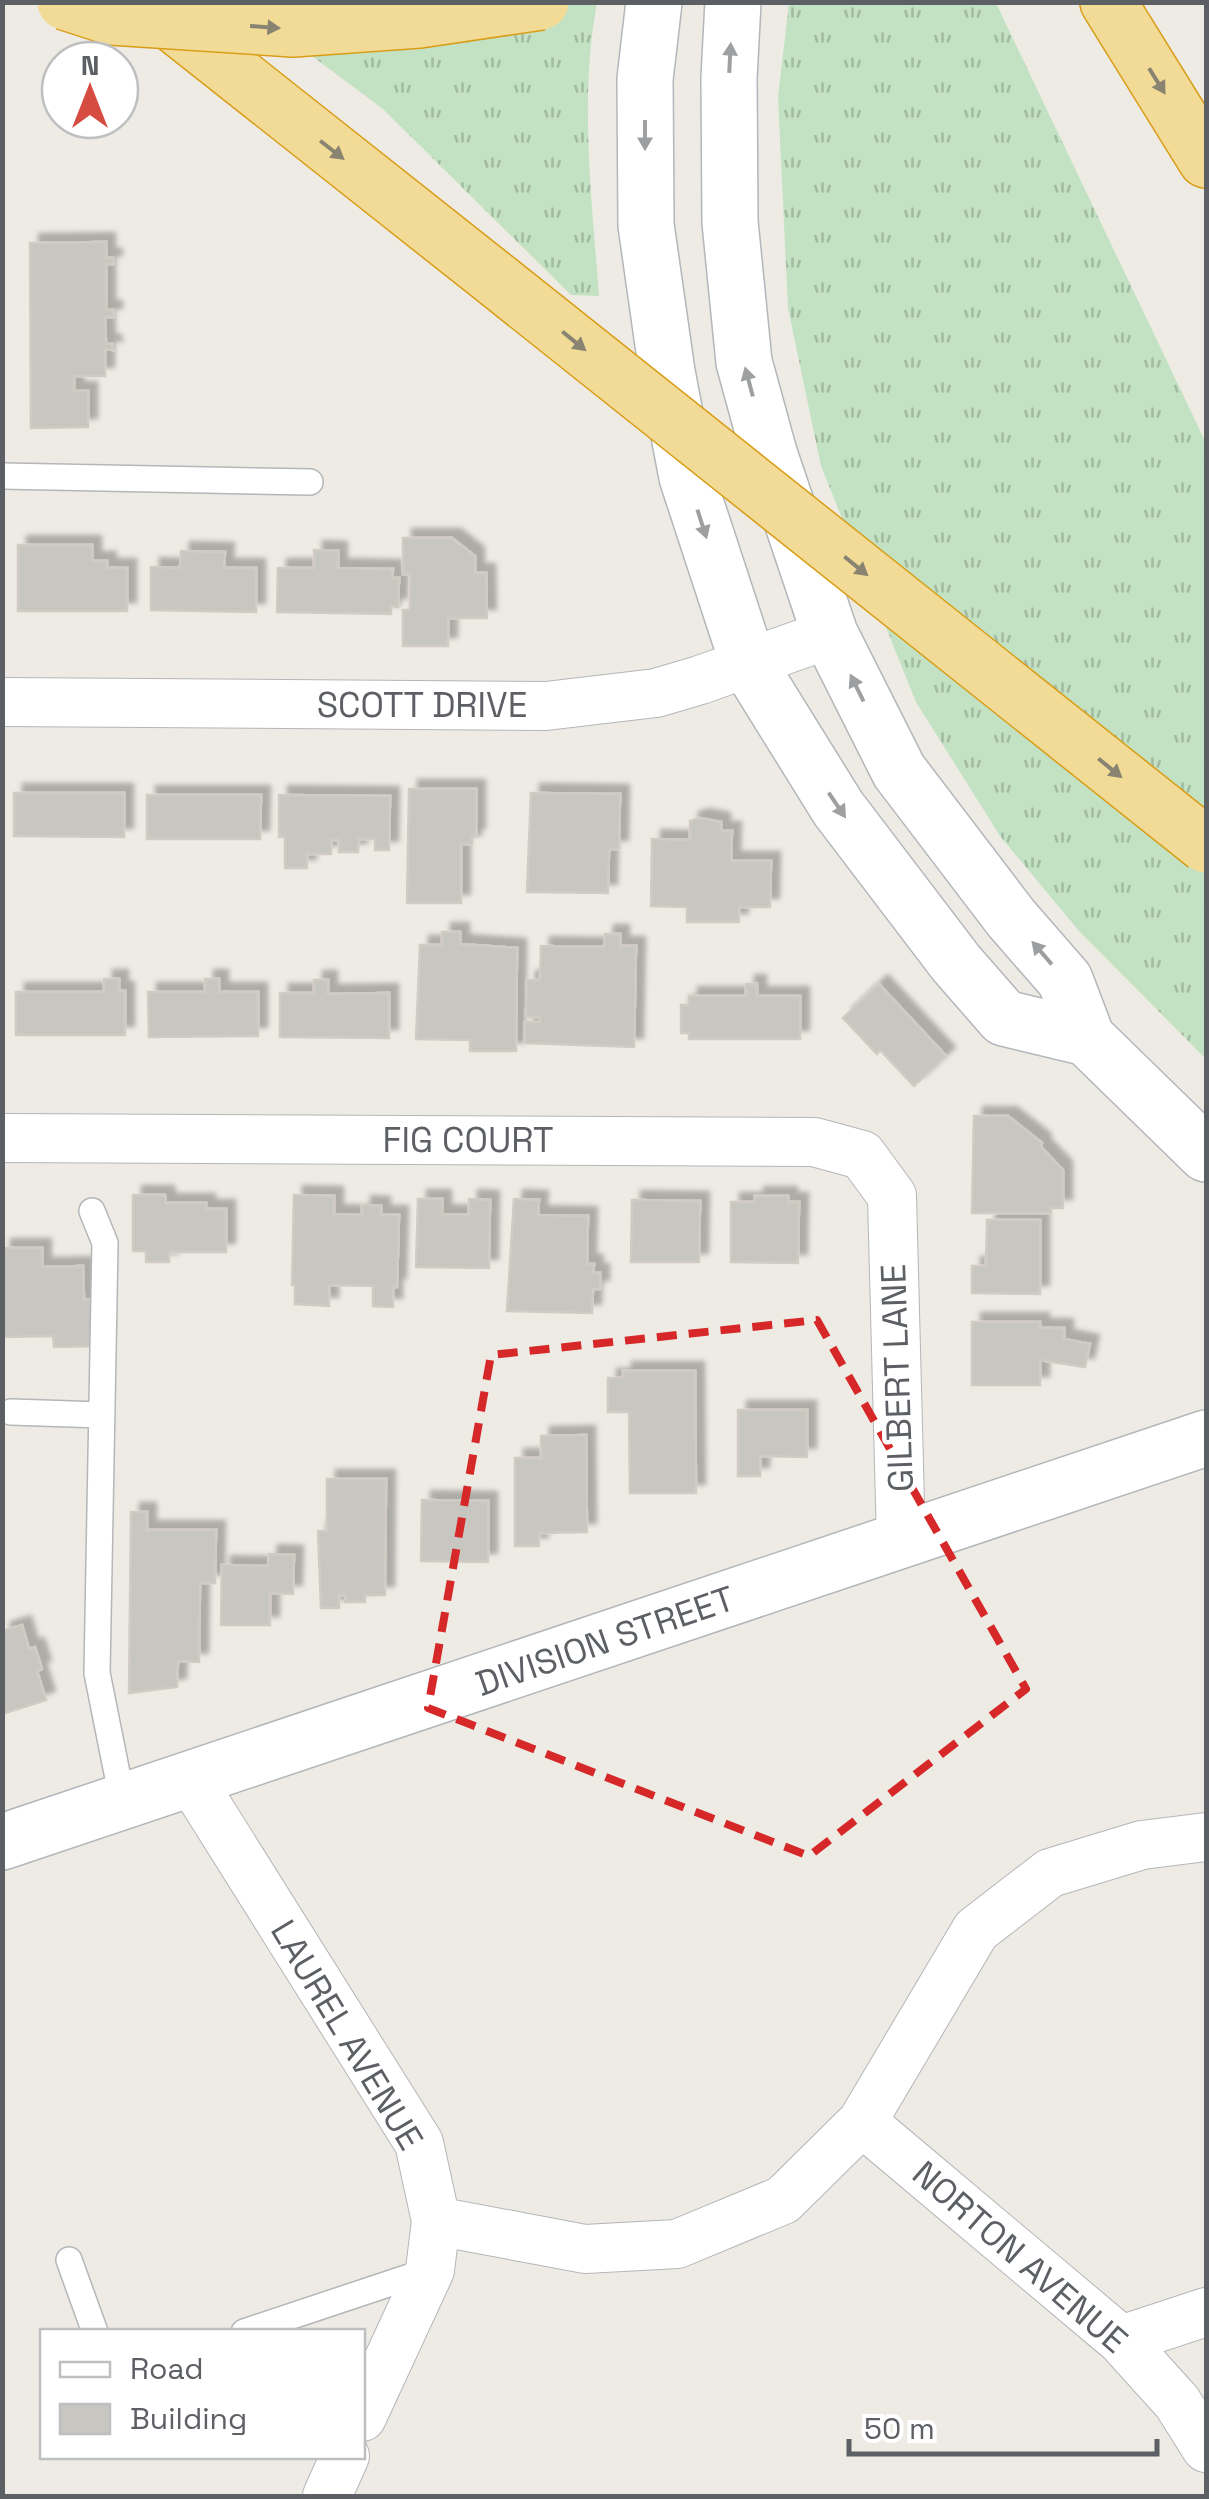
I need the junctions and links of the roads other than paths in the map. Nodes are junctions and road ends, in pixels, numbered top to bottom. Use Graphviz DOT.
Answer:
graph roads {
  1 [pos="65,2"];
  2 [pos="146,2"];
  3 [pos="541,2"];
  4 [pos="654,2"];
  5 [pos="733,2"];
  6 [pos="1108,2"];
  7 [pos="1206,160"];
  8 [pos="2,476"];
  9 [pos="310,482"];
  10 [pos="830,634"];
  11 [pos="748,664"];
  12 [pos="2,702"];
  13 [pos="1206,845"];
  14 [pos="1087,1038"];
  15 [pos="2,1138"];
  16 [pos="1206,1154"];
  17 [pos="92,1211"];
  18 [pos="892,1215"];
  19 [pos="11,1412"];
  20 [pos="102,1414"];
  21 [pos="1206,1438"];
  22 [pos="901,1542"];
  23 [pos="190,1780"];
  24 [pos="123,1802"];
  25 [pos="1206,1836"];
  26 [pos="2,1842"];
  27 [pos="862,2122"];
  28 [pos="436,2221"];
  29 [pos="69,2260"];
  30 [pos="430,2270"];
  31 [pos="1206,2312"];
  32 [pos="94,2329"];
  33 [pos="253,2329"];
  34 [pos="1120,2340"];
  35 [pos="365,2411"];
  36 [pos="1206,2448"];
  37 [pos="343,2459"];
  38 [pos="326,2496"];
  1 -- 3 [label="highway, one-way, bridge"];
  2 -- 13 [label="highway, one-way, bridge"];
  4 -- 11 [label="main road, one-way"];
  10 -- 5 [label="main road, one-way"];
  6 -- 7 [label="highway, one-way"];
  8 -- 9 [label="lane"];
  10 -- 11 [label="street, SCOTT DRIVE"];
  14 -- 10 [label="main road, one-way"];
  11 -- 12 [label="street, SCOTT DRIVE"];
  11 -- 14 [label="main road, one-way"];
  14 -- 16 [label="main road"];
  15 -- 18 [label="street, FIG COURT"];
  17 -- 20 [label="lane"];
  18 -- 22 [label="street, GILBERT LANE"];
  19 -- 20 [label="lane"];
  20 -- 24 [label="lane"];
  21 -- 22 [label="main road, DIVISION STREET"];
  22 -- 23 [label="main road, DIVISION STREET"];
  23 -- 24 [label="main road, DIVISION STREET"];
  23 -- 28 [label="street, LAUREL AVENUE"];
  24 -- 26 [label="main road, DIVISION STREET"];
  25 -- 27 [label="street"];
  27 -- 28 [label="street"];
  27 -- 34 [label="street, NORTON AVENUE"];
  28 -- 30 [label="street, LAUREL AVENUE"];
  29 -- 32 [label="lane"];
  30 -- 33 [label="lane"];
  30 -- 35 [label="street, LAUREL AVENUE"];
  31 -- 34 [label="street"];
  34 -- 36 [label="street, NORTON AVENUE"];
  37 -- 38 [label="street"];
}
